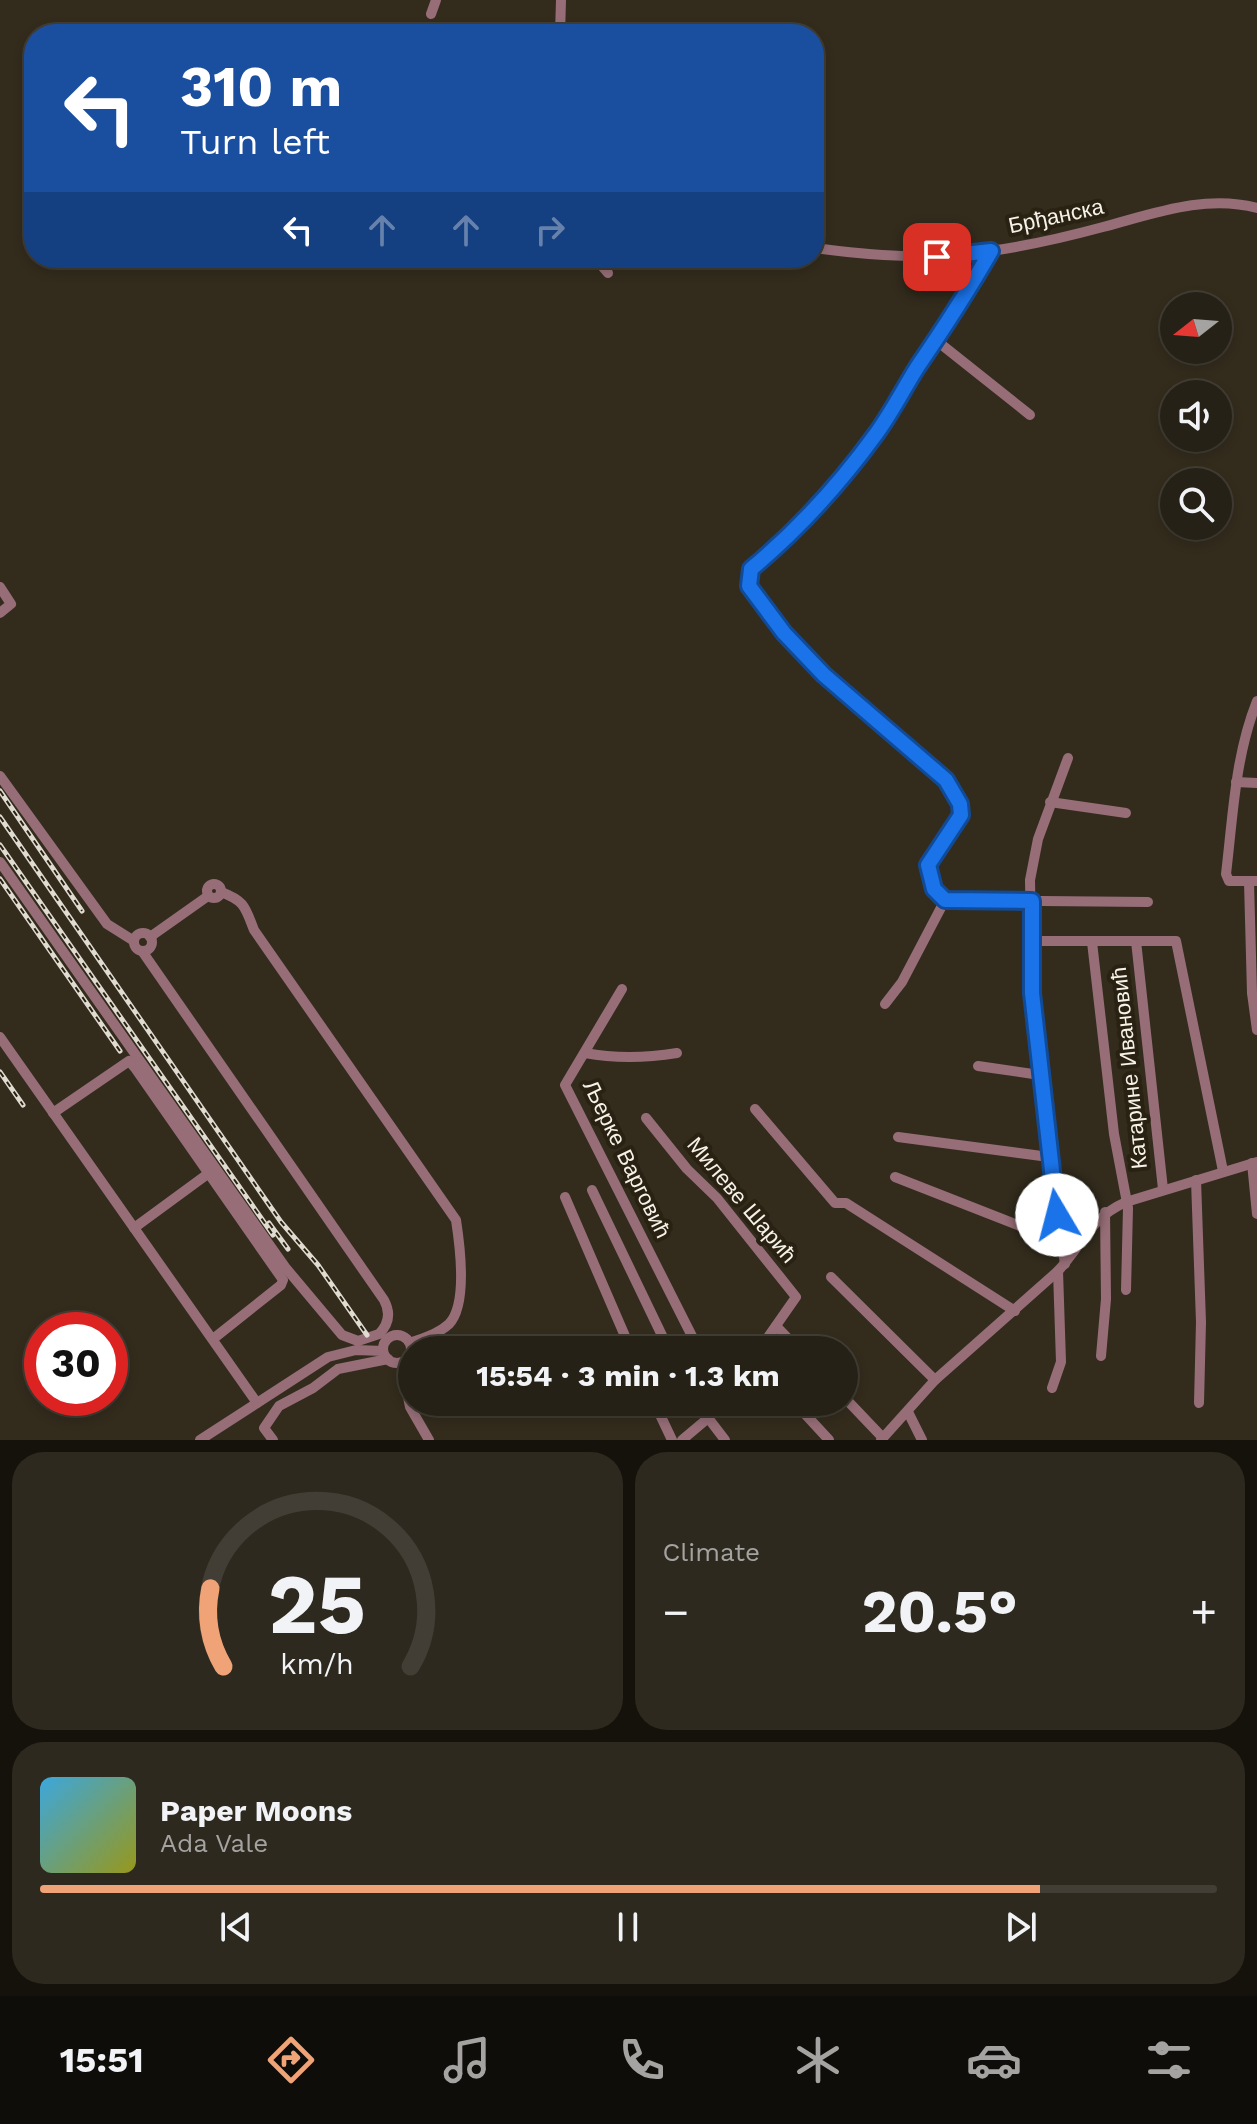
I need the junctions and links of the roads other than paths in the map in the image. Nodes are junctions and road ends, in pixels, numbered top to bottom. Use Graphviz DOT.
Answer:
graph roads {
  1 [pos="436,0"];
  2 [pos="561,0"];
  3 [pos="431,14"];
  4 [pos="560,24"];
  5 [pos="1257,208"];
  6 [pos="824,249"];
  7 [pos="991,251"];
  8 [pos="604,268"];
  9 [pos="608,273"];
  10 [pos="937,341"];
  11 [pos="1030,415"];
  12 [pos="0,587"];
  13 [pos="0,613"];
  14 [pos="1257,701"];
  15 [pos="1068,758"];
  16 [pos="0,776"];
  17 [pos="1236,782"];
  18 [pos="1257,783"];
  19 [pos="1050,802"];
  20 [pos="1126,813"];
  21 [pos="0,862"];
  22 [pos="1253,882"];
  23 [pos="945,900"];
  24 [pos="1032,901"];
  25 [pos="1148,902"];
  26 [pos="1253,909"];
  27 [pos="150,937"];
  28 [pos="134,941"];
  29 [pos="1032,941"];
  30 [pos="1136,941"];
  31 [pos="1092,942"];
  32 [pos="142,951"];
  33 [pos="622,989"];
  34 [pos="885,1004"];
  35 [pos="1257,1030"];
  36 [pos="0,1037"];
  37 [pos="585,1053"];
  38 [pos="677,1053"];
  39 [pos="978,1066"];
  40 [pos="1040,1075"];
  41 [pos="755,1109"];
  42 [pos="53,1113"];
  43 [pos="646,1118"];
  44 [pos="898,1137"];
  45 [pos="1049,1157"];
  46 [pos="1254,1162"];
  47 [pos="1223,1171"];
  48 [pos="209,1173"];
  49 [pos="895,1177"];
  50 [pos="1196,1180"];
  51 [pos="1163,1189"];
  52 [pos="592,1190"];
  53 [pos="565,1197"];
  54 [pos="1126,1202"];
  55 [pos="1105,1212"];
  56 [pos="1257,1214"];
  57 [pos="134,1228"];
  58 [pos="1061,1242"];
  59 [pos="1061,1268"];
  60 [pos="831,1277"];
  61 [pos="1126,1290"];
  62 [pos="1015,1311"];
  63 [pos="776,1326"];
  64 [pos="398,1336"];
  65 [pos="428,1336"];
  66 [pos="625,1336"];
  67 [pos="662,1336"];
  68 [pos="692,1336"];
  69 [pos="769,1336"];
  70 [pos="786,1336"];
  71 [pos="213,1339"];
  72 [pos="386,1355"];
  73 [pos="1101,1356"];
  74 [pos="398,1361"];
  75 [pos="935,1380"];
  76 [pos="1052,1388"];
  77 [pos="257,1403"];
  78 [pos="1199,1403"];
  79 [pos="858,1412"];
  80 [pos="908,1412"];
  81 [pos="415,1416"];
  82 [pos="661,1416"];
  83 [pos="705,1416"];
  84 [pos="709,1416"];
  85 [pos="807,1416"];
  86 [pos="707,1419"];
  87 [pos="882,1439"];
  88 [pos="200,1440"];
  89 [pos="273,1440"];
  90 [pos="429,1440"];
  91 [pos="672,1440"];
  92 [pos="682,1440"];
  93 [pos="725,1440"];
  94 [pos="829,1440"];
  95 [pos="922,1440"];
  1 -- 3 [label="street"];
  2 -- 4 [label="street"];
  5 -- 7 [label="street, Брђанска"];
  6 -- 7 [label="street, Брђанска"];
  7 -- 10 [label="street"];
  8 -- 9 [label="street"];
  10 -- 11 [label="street"];
  10 -- 23 [label="street"];
  12 -- 13 [label="street"];
  14 -- 17 [label="street"];
  15 -- 19 [label="street"];
  16 -- 28 [label="street"];
  17 -- 18 [label="street"];
  17 -- 22 [label="street"];
  19 -- 20 [label="street"];
  19 -- 24 [label="street"];
  21 -- 32 [label="street"];
  22 -- 26 [label="street"];
  23 -- 24 [label="street"];
  23 -- 34 [label="street"];
  24 -- 25 [label="street"];
  24 -- 29 [label="street"];
  26 -- 35 [label="street"];
  27 -- 28 [label="street"];
  27 -- 32 [label="street"];
  27 -- 65 [label="street"];
  28 -- 32 [label="street"];
  29 -- 31 [label="street"];
  29 -- 40 [label="street"];
  30 -- 31 [label="street"];
  30 -- 47 [label="street"];
  30 -- 51 [label="street, Катарине Ивановић"];
  31 -- 54 [label="street"];
  33 -- 37 [label="street, Љерке Варговић"];
  36 -- 42 [label="street"];
  37 -- 38 [label="street"];
  37 -- 68 [label="street, Љерке Варговић"];
  39 -- 40 [label="street"];
  40 -- 45 [label="street"];
  41 -- 62 [label="street"];
  42 -- 48 [label="street"];
  42 -- 57 [label="street"];
  43 -- 63 [label="street, Милеве Шарић"];
  44 -- 45 [label="street"];
  45 -- 58 [label="street"];
  46 -- 47 [label="street"];
  46 -- 56 [label="street"];
  47 -- 50 [label="street"];
  48 -- 57 [label="street"];
  48 -- 71 [label="street"];
  49 -- 58 [label="street"];
  50 -- 51 [label="street"];
  50 -- 78 [label="street"];
  51 -- 54 [label="street"];
  52 -- 67 [label="street"];
  53 -- 66 [label="street"];
  54 -- 55 [label="street"];
  54 -- 61 [label="street"];
  55 -- 59 [label="street"];
  55 -- 73 [label="street"];
  57 -- 71 [label="street"];
  58 -- 59 [label="street"];
  59 -- 62 [label="street"];
  59 -- 76 [label="street"];
  60 -- 75 [label="street"];
  62 -- 75 [label="street"];
  63 -- 69 [label="street, Милеве Шарић"];
  63 -- 70 [label="street"];
  64 -- 72 [label="street"];
  71 -- 77 [label="street"];
  72 -- 74 [label="street"];
  72 -- 77 [label="street"];
  72 -- 89 [label="street"];
  75 -- 80 [label="street"];
  77 -- 88 [label="street"];
  79 -- 87 [label="street"];
  80 -- 87 [label="street"];
  80 -- 95 [label="street"];
  81 -- 90 [label="street"];
  82 -- 91 [label="street"];
  83 -- 86 [label="street"];
  84 -- 86 [label="street"];
  85 -- 94 [label="street"];
  86 -- 92 [label="street"];
  86 -- 93 [label="street"];
}
